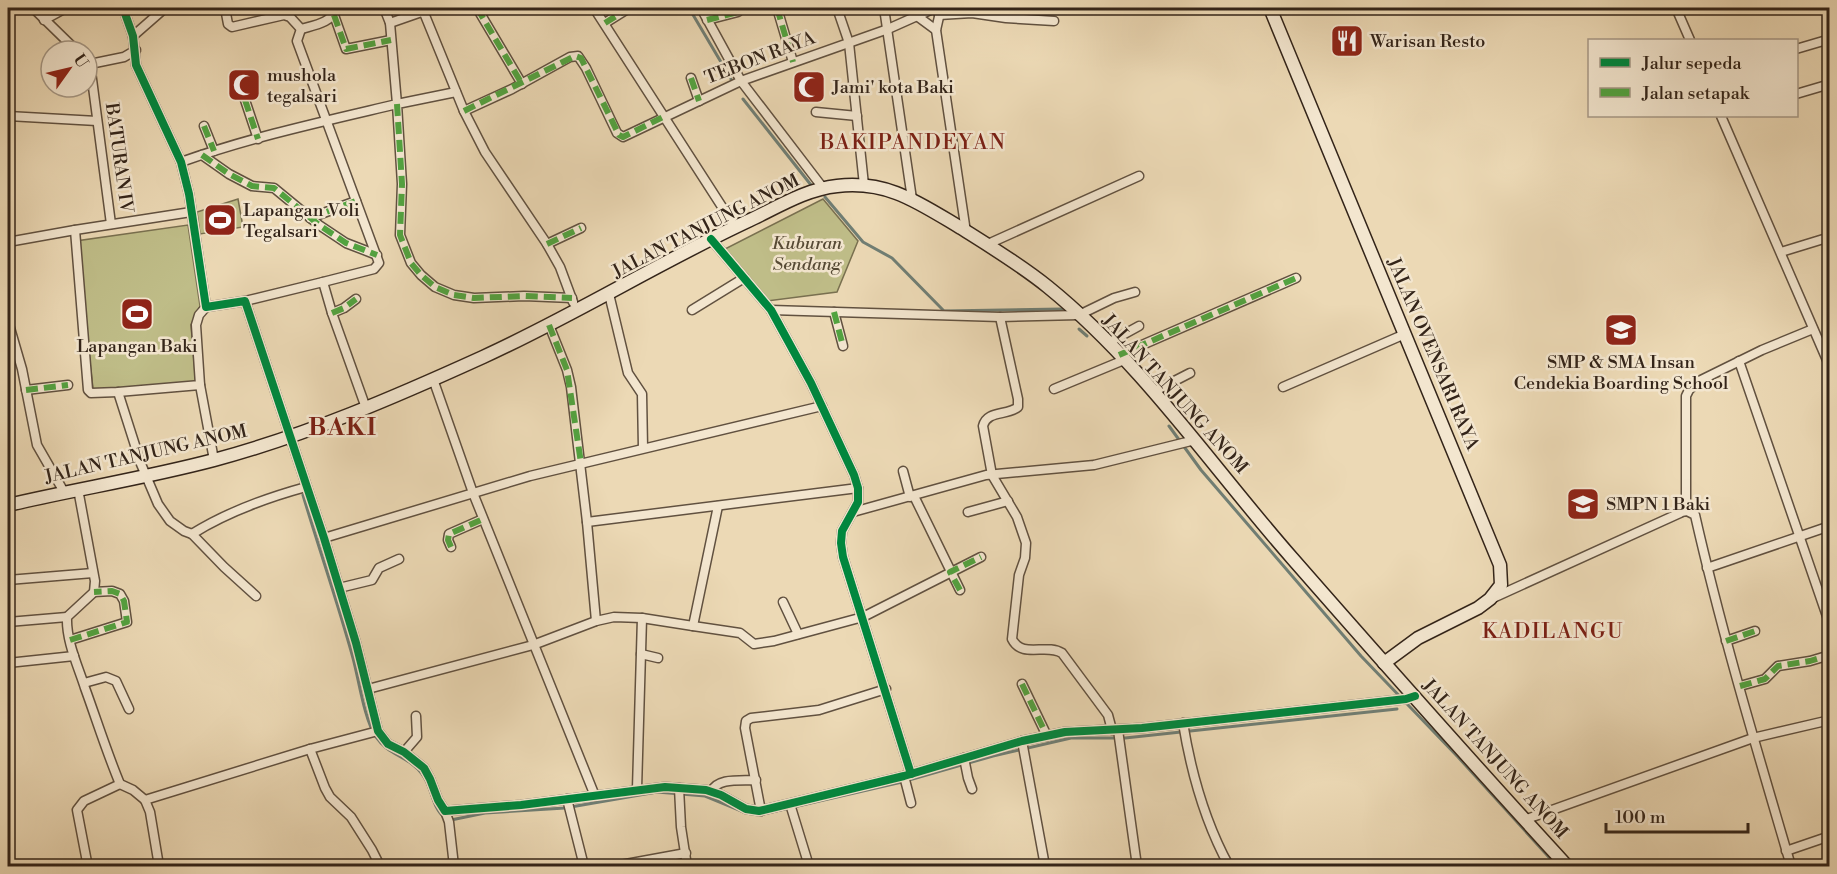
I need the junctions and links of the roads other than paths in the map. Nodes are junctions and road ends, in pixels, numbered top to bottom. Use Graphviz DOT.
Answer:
graph roads {
  1 [pos="33,8"];
  2 [pos="66,8"];
  3 [pos="123,8"];
  4 [pos="165,8"];
  5 [pos="225,8"];
  6 [pos="384,8"];
  7 [pos="434,8"];
  8 [pos="477,8"];
  9 [pos="594,8"];
  10 [pos="629,8"];
  11 [pos="701,8"];
  12 [pos="777,8"];
  13 [pos="837,8"];
  14 [pos="884,8"];
  15 [pos="1270,8"];
  16 [pos="1676,8"];
  17 [pos="422,10"];
  18 [pos="938,10"];
  19 [pos="335,11"];
  20 [pos="738,12"];
  21 [pos="917,16"];
  22 [pos="44,20"];
  23 [pos="707,20"];
  24 [pos="1054,21"];
  25 [pos="390,23"];
  26 [pos="605,23"];
  27 [pos="301,29"];
  28 [pos="888,29"];
  29 [pos="936,30"];
  30 [pos="133,36"];
  31 [pos="64,39"];
  32 [pos="1690,39"];
  33 [pos="1830,39"];
  34 [pos="391,40"];
  35 [pos="849,43"];
  36 [pos="1798,49"];
  37 [pos="136,50"];
  38 [pos="124,57"];
  39 [pos="99,61"];
  40 [pos="793,62"];
  41 [pos="136,65"];
  42 [pos="691,78"];
  43 [pos="739,82"];
  44 [pos="522,84"];
  45 [pos="1830,84"];
  46 [pos="456,92"];
  47 [pos="1798,94"];
  48 [pos="94,99"];
  49 [pos="245,100"];
  50 [pos="699,100"];
  51 [pos="397,104"];
  52 [pos="464,111"];
  53 [pos="816,112"];
  54 [pos="8,116"];
  55 [pos="666,116"];
  56 [pos="857,116"];
  57 [pos="1721,117"];
  58 [pos="326,120"];
  59 [pos="97,121"];
  60 [pos="204,126"];
  61 [pos="258,139"];
  62 [pos="214,151"];
  63 [pos="202,154"];
  64 [pos="181,162"];
  65 [pos="1139,176"];
  66 [pos="864,185"];
  67 [pos="823,188"];
  68 [pos="912,199"];
  69 [pos="356,201"];
  70 [pos="191,212"];
  71 [pos="310,218"];
  72 [pos="111,224"];
  73 [pos="735,227"];
  74 [pos="581,228"];
  75 [pos="75,230"];
  76 [pos="966,232"];
  77 [pos="1830,237"];
  78 [pos="711,239"];
  79 [pos="8,242"];
  80 [pos="548,244"];
  81 [pos="988,244"];
  82 [pos="1781,252"];
  83 [pos="377,255"];
  84 [pos="744,278"];
  85 [pos="1296,278"];
  86 [pos="323,282"];
  87 [pos="1135,292"];
  88 [pos="609,294"];
  89 [pos="572,298"];
  90 [pos="356,299"];
  91 [pos="245,302"];
  92 [pos="206,307"];
  93 [pos="692,310"];
  94 [pos="771,310"];
  95 [pos="576,311"];
  96 [pos="834,312"];
  97 [pos="332,313"];
  98 [pos="1079,315"];
  99 [pos="1000,317"];
  100 [pos="8,321"];
  101 [pos="549,325"];
  102 [pos="1139,326"];
  103 [pos="1813,329"];
  104 [pos="1405,334"];
  105 [pos="1108,343"];
  106 [pos="843,346"];
  107 [pos="1121,357"];
  108 [pos="1739,361"];
  109 [pos="1830,367"];
  110 [pos="1190,373"];
  111 [pos="433,379"];
  112 [pos="69,385"];
  113 [pos="200,385"];
  114 [pos="1283,387"];
  115 [pos="1054,389"];
  116 [pos="26,390"];
  117 [pos="118,392"];
  118 [pos="1153,392"];
  119 [pos="822,406"];
  120 [pos="366,408"];
  121 [pos="292,437"];
  122 [pos="1187,442"];
  123 [pos="644,448"];
  124 [pos="214,460"];
  125 [pos="581,463"];
  126 [pos="903,471"];
  127 [pos="992,475"];
  128 [pos="146,476"];
  129 [pos="306,487"];
  130 [pos="858,488"];
  131 [pos="78,489"];
  132 [pos="64,492"];
  133 [pos="473,493"];
  134 [pos="912,497"];
  135 [pos="1008,501"];
  136 [pos="8,505"];
  137 [pos="718,506"];
  138 [pos="853,512"];
  139 [pos="968,512"];
  140 [pos="1681,512"];
  141 [pos="483,519"];
  142 [pos="587,522"];
  143 [pos="1830,526"];
  144 [pos="192,534"];
  145 [pos="1798,536"];
  146 [pos="324,538"];
  147 [pos="451,547"];
  148 [pos="981,557"];
  149 [pos="399,559"];
  150 [pos="1707,568"];
  151 [pos="950,572"];
  152 [pos="93,573"];
  153 [pos="8,580"];
  154 [pos="339,588"];
  155 [pos="960,590"];
  156 [pos="94,592"];
  157 [pos="256,596"];
  158 [pos="1490,599"];
  159 [pos="783,602"];
  160 [pos="1826,604"];
  161 [pos="67,616"];
  162 [pos="863,617"];
  163 [pos="642,618"];
  164 [pos="596,621"];
  165 [pos="8,622"];
  166 [pos="1830,624"];
  167 [pos="693,626"];
  168 [pos="1755,631"];
  169 [pos="798,634"];
  170 [pos="70,640"];
  171 [pos="1726,641"];
  172 [pos="533,645"];
  173 [pos="641,654"];
  174 [pos="1830,655"];
  175 [pos="74,656"];
  176 [pos="658,658"];
  177 [pos="8,663"];
  178 [pos="1384,663"];
  179 [pos="84,684"];
  180 [pos="1022,684"];
  181 [pos="1740,686"];
  182 [pos="368,689"];
  183 [pos="886,689"];
  184 [pos="1406,698"];
  185 [pos="129,709"];
  186 [pos="416,716"];
  187 [pos="1830,720"];
  188 [pos="1184,728"];
  189 [pos="375,732"];
  190 [pos="1117,734"];
  191 [pos="1047,736"];
  192 [pos="1753,738"];
  193 [pos="1023,747"];
  194 [pos="310,749"];
  195 [pos="404,752"];
  196 [pos="965,763"];
  197 [pos="907,778"];
  198 [pos="756,780"];
  199 [pos="120,784"];
  200 [pos="637,789"];
  201 [pos="972,789"];
  202 [pos="679,791"];
  203 [pos="711,792"];
  204 [pos="595,796"];
  205 [pos="145,800"];
  206 [pos="911,803"];
  207 [pos="568,805"];
  208 [pos="791,807"];
  209 [pos="762,811"];
  210 [pos="448,817"];
  211 [pos="1524,820"];
  212 [pos="1830,836"];
  213 [pos="1786,851"];
  214 [pos="686,853"];
  215 [pos="85,867"];
  216 [pos="159,867"];
  217 [pos="380,867"];
  218 [pos="454,867"];
  219 [pos="584,867"];
  220 [pos="615,867"];
  221 [pos="687,867"];
  222 [pos="809,867"];
  223 [pos="1045,867"];
  224 [pos="1137,867"];
  225 [pos="1228,867"];
  226 [pos="1567,867"];
  227 [pos="1791,867"];
  1 -- 22 [label="street"];
  2 -- 22 [label="street"];
  3 -- 30 [label="street"];
  4 -- 30 [label="street"];
  5 -- 27 [label="street"];
  6 -- 25 [label="street"];
  7 -- 17 [label="street"];
  8 -- 44 [label="street"];
  9 -- 26 [label="street"];
  10 -- 26 [label="street"];
  11 -- 23 [label="street"];
  12 -- 40 [label="street"];
  13 -- 35 [label="street"];
  14 -- 28 [label="street"];
  15 -- 104 [label="main road, JALAN OVENSARI RAYA"];
  16 -- 32 [label="street"];
  17 -- 25 [label="street"];
  17 -- 46 [label="street"];
  18 -- 21 [label="street, TEBON RAYA"];
  18 -- 24 [label="street"];
  18 -- 29 [label="street"];
  19 -- 27 [label="street"];
  19 -- 34 [label="street"];
  20 -- 23 [label="street"];
  21 -- 28 [label="street, TEBON RAYA"];
  21 -- 29 [label="street"];
  22 -- 31 [label="street"];
  23 -- 43 [label="street"];
  25 -- 34 [label="street"];
  26 -- 55 [label="street"];
  27 -- 58 [label="street"];
  28 -- 35 [label="street, TEBON RAYA"];
  28 -- 68 [label="street"];
  29 -- 76 [label="street"];
  30 -- 37 [label="street"];
  33 -- 36 [label="street"];
  34 -- 51 [label="street"];
  35 -- 40 [label="street, TEBON RAYA"];
  35 -- 56 [label="street"];
  37 -- 38 [label="street"];
  37 -- 41 [label="street"];
  38 -- 39 [label="street"];
  38 -- 41 [label="street"];
  40 -- 43 [label="street, TEBON RAYA"];
  41 -- 64 [label="street"];
  42 -- 50 [label="street"];
  43 -- 50 [label="street, TEBON RAYA"];
  43 -- 67 [label="street"];
  44 -- 52 [label="street"];
  44 -- 55 [label="street, TEBON RAYA"];
  45 -- 47 [label="street"];
  46 -- 51 [label="street"];
  46 -- 52 [label="street"];
  48 -- 59 [label="street, BATURAN IV"];
  49 -- 61 [label="street"];
  50 -- 55 [label="street, TEBON RAYA"];
  51 -- 58 [label="street"];
  51 -- 89 [label="street"];
  52 -- 80 [label="street"];
  53 -- 56 [label="street"];
  54 -- 59 [label="street"];
  55 -- 73 [label="street"];
  56 -- 66 [label="street"];
  57 -- 82 [label="street"];
  58 -- 61 [label="street"];
  58 -- 69 [label="street"];
  59 -- 72 [label="street, BATURAN IV"];
  60 -- 62 [label="street"];
  61 -- 62 [label="street"];
  62 -- 63 [label="street"];
  63 -- 64 [label="street"];
  63 -- 71 [label="street"];
  64 -- 70 [label="street"];
  65 -- 81 [label="street"];
  66 -- 67 [label="main road, JALAN TANJUNG ANOM"];
  66 -- 68 [label="main road, JALAN TANJUNG ANOM"];
  67 -- 73 [label="main road, JALAN TANJUNG ANOM"];
  68 -- 76 [label="main road, JALAN TANJUNG ANOM"];
  69 -- 71 [label="street"];
  69 -- 83 [label="street"];
  70 -- 72 [label="street"];
  70 -- 92 [label="street"];
  71 -- 83 [label="street"];
  72 -- 75 [label="street"];
  73 -- 78 [label="main road, JALAN TANJUNG ANOM"];
  74 -- 80 [label="street"];
  75 -- 79 [label="street"];
  75 -- 117 [label="street"];
  76 -- 81 [label="main road, JALAN TANJUNG ANOM"];
  77 -- 82 [label="street"];
  78 -- 84 [label="street"];
  78 -- 88 [label="main road, JALAN TANJUNG ANOM"];
  80 -- 89 [label="street"];
  81 -- 98 [label="main road, JALAN TANJUNG ANOM"];
  82 -- 103 [label="street"];
  83 -- 86 [label="street"];
  84 -- 93 [label="street"];
  84 -- 94 [label="street"];
  85 -- 107 [label="street"];
  86 -- 91 [label="street"];
  86 -- 97 [label="street"];
  87 -- 98 [label="street"];
  88 -- 95 [label="main road, JALAN TANJUNG ANOM"];
  88 -- 123 [label="street"];
  89 -- 95 [label="street"];
  90 -- 97 [label="street"];
  91 -- 92 [label="street"];
  91 -- 121 [label="street"];
  92 -- 113 [label="street"];
  94 -- 96 [label="street"];
  94 -- 119 [label="street"];
  95 -- 101 [label="main road, JALAN TANJUNG ANOM"];
  96 -- 99 [label="street"];
  96 -- 106 [label="street"];
  97 -- 120 [label="street"];
  98 -- 99 [label="street"];
  98 -- 105 [label="main road, JALAN TANJUNG ANOM"];
  99 -- 127 [label="street"];
  100 -- 116 [label="street"];
  101 -- 111 [label="main road, JALAN TANJUNG ANOM"];
  101 -- 125 [label="street"];
  102 -- 105 [label="street"];
  103 -- 108 [label="street"];
  103 -- 109 [label="street"];
  104 -- 114 [label="street"];
  104 -- 158 [label="main road, JALAN OVENSARI RAYA"];
  105 -- 107 [label="main road, JALAN TANJUNG ANOM"];
  107 -- 115 [label="street"];
  107 -- 118 [label="main road, JALAN TANJUNG ANOM"];
  108 -- 140 [label="street"];
  108 -- 145 [label="street"];
  110 -- 118 [label="street"];
  111 -- 120 [label="main road, JALAN TANJUNG ANOM"];
  111 -- 133 [label="street"];
  112 -- 116 [label="street"];
  113 -- 117 [label="street"];
  113 -- 124 [label="street"];
  116 -- 132 [label="street"];
  117 -- 128 [label="street"];
  118 -- 122 [label="main road, JALAN TANJUNG ANOM"];
  119 -- 123 [label="street"];
  119 -- 130 [label="street"];
  120 -- 121 [label="main road, JALAN TANJUNG ANOM"];
  121 -- 124 [label="main road, JALAN TANJUNG ANOM"];
  121 -- 129 [label="street"];
  122 -- 127 [label="street"];
  122 -- 178 [label="main road, JALAN TANJUNG ANOM"];
  123 -- 125 [label="street"];
  124 -- 128 [label="main road, JALAN TANJUNG ANOM"];
  125 -- 133 [label="street"];
  125 -- 142 [label="street"];
  126 -- 134 [label="street"];
  127 -- 134 [label="street"];
  127 -- 135 [label="street"];
  128 -- 131 [label="main road, JALAN TANJUNG ANOM"];
  128 -- 144 [label="street"];
  129 -- 144 [label="street"];
  129 -- 146 [label="street"];
  130 -- 137 [label="street"];
  130 -- 138 [label="street"];
  131 -- 132 [label="main road, JALAN TANJUNG ANOM"];
  131 -- 152 [label="street"];
  132 -- 136 [label="main road, JALAN TANJUNG ANOM"];
  133 -- 141 [label="street"];
  133 -- 146 [label="street"];
  134 -- 138 [label="street"];
  134 -- 151 [label="street"];
  135 -- 139 [label="street"];
  135 -- 190 [label="street"];
  137 -- 142 [label="street"];
  137 -- 167 [label="street"];
  138 -- 162 [label="street"];
  140 -- 150 [label="street"];
  140 -- 158 [label="street"];
  141 -- 147 [label="street"];
  141 -- 172 [label="street"];
  142 -- 164 [label="street"];
  143 -- 145 [label="street"];
  144 -- 157 [label="street"];
  145 -- 150 [label="street"];
  145 -- 160 [label="street"];
  146 -- 154 [label="street"];
  148 -- 151 [label="street"];
  149 -- 154 [label="street"];
  150 -- 171 [label="street"];
  151 -- 155 [label="street"];
  151 -- 162 [label="street"];
  152 -- 153 [label="street"];
  152 -- 156 [label="street"];
  154 -- 182 [label="street"];
  156 -- 161 [label="street"];
  156 -- 170 [label="street"];
  158 -- 178 [label="main road"];
  159 -- 169 [label="street"];
  160 -- 166 [label="street"];
  161 -- 165 [label="street"];
  161 -- 170 [label="street"];
  162 -- 169 [label="street"];
  162 -- 183 [label="street"];
  163 -- 164 [label="street"];
  163 -- 167 [label="street"];
  163 -- 173 [label="street"];
  164 -- 172 [label="street"];
  167 -- 169 [label="street"];
  168 -- 171 [label="street"];
  170 -- 175 [label="street"];
  171 -- 181 [label="street"];
  172 -- 182 [label="street"];
  172 -- 204 [label="street"];
  173 -- 176 [label="street"];
  173 -- 200 [label="street"];
  174 -- 181 [label="street"];
  175 -- 177 [label="street"];
  175 -- 179 [label="street"];
  178 -- 184 [label="main road, JALAN TANJUNG ANOM"];
  179 -- 185 [label="street"];
  179 -- 199 [label="street"];
  180 -- 191 [label="street"];
  181 -- 192 [label="street"];
  182 -- 189 [label="street"];
  183 -- 197 [label="street"];
  183 -- 198 [label="street"];
  184 -- 188 [label="street"];
  184 -- 211 [label="main road, JALAN TANJUNG ANOM"];
  186 -- 195 [label="street"];
  187 -- 192 [label="street"];
  188 -- 190 [label="street"];
  188 -- 225 [label="street"];
  189 -- 194 [label="street"];
  189 -- 195 [label="street"];
  190 -- 191 [label="street"];
  190 -- 224 [label="street"];
  191 -- 193 [label="street"];
  192 -- 211 [label="street"];
  192 -- 213 [label="street"];
  193 -- 196 [label="street"];
  193 -- 223 [label="street"];
  194 -- 205 [label="street"];
  194 -- 217 [label="street"];
  195 -- 210 [label="street"];
  196 -- 197 [label="street"];
  196 -- 201 [label="street"];
  197 -- 206 [label="street"];
  197 -- 208 [label="street"];
  198 -- 203 [label="street"];
  198 -- 209 [label="street"];
  199 -- 205 [label="street"];
  199 -- 215 [label="street"];
  200 -- 202 [label="street"];
  200 -- 204 [label="street"];
  202 -- 203 [label="street"];
  202 -- 214 [label="street"];
  203 -- 209 [label="street"];
  204 -- 207 [label="street"];
  205 -- 216 [label="street"];
  207 -- 210 [label="street"];
  207 -- 219 [label="street"];
  208 -- 209 [label="street"];
  208 -- 222 [label="street"];
  210 -- 218 [label="street"];
  211 -- 226 [label="main road, JALAN TANJUNG ANOM"];
  212 -- 213 [label="street"];
  213 -- 227 [label="street"];
  214 -- 220 [label="street"];
  214 -- 221 [label="street"];
}
